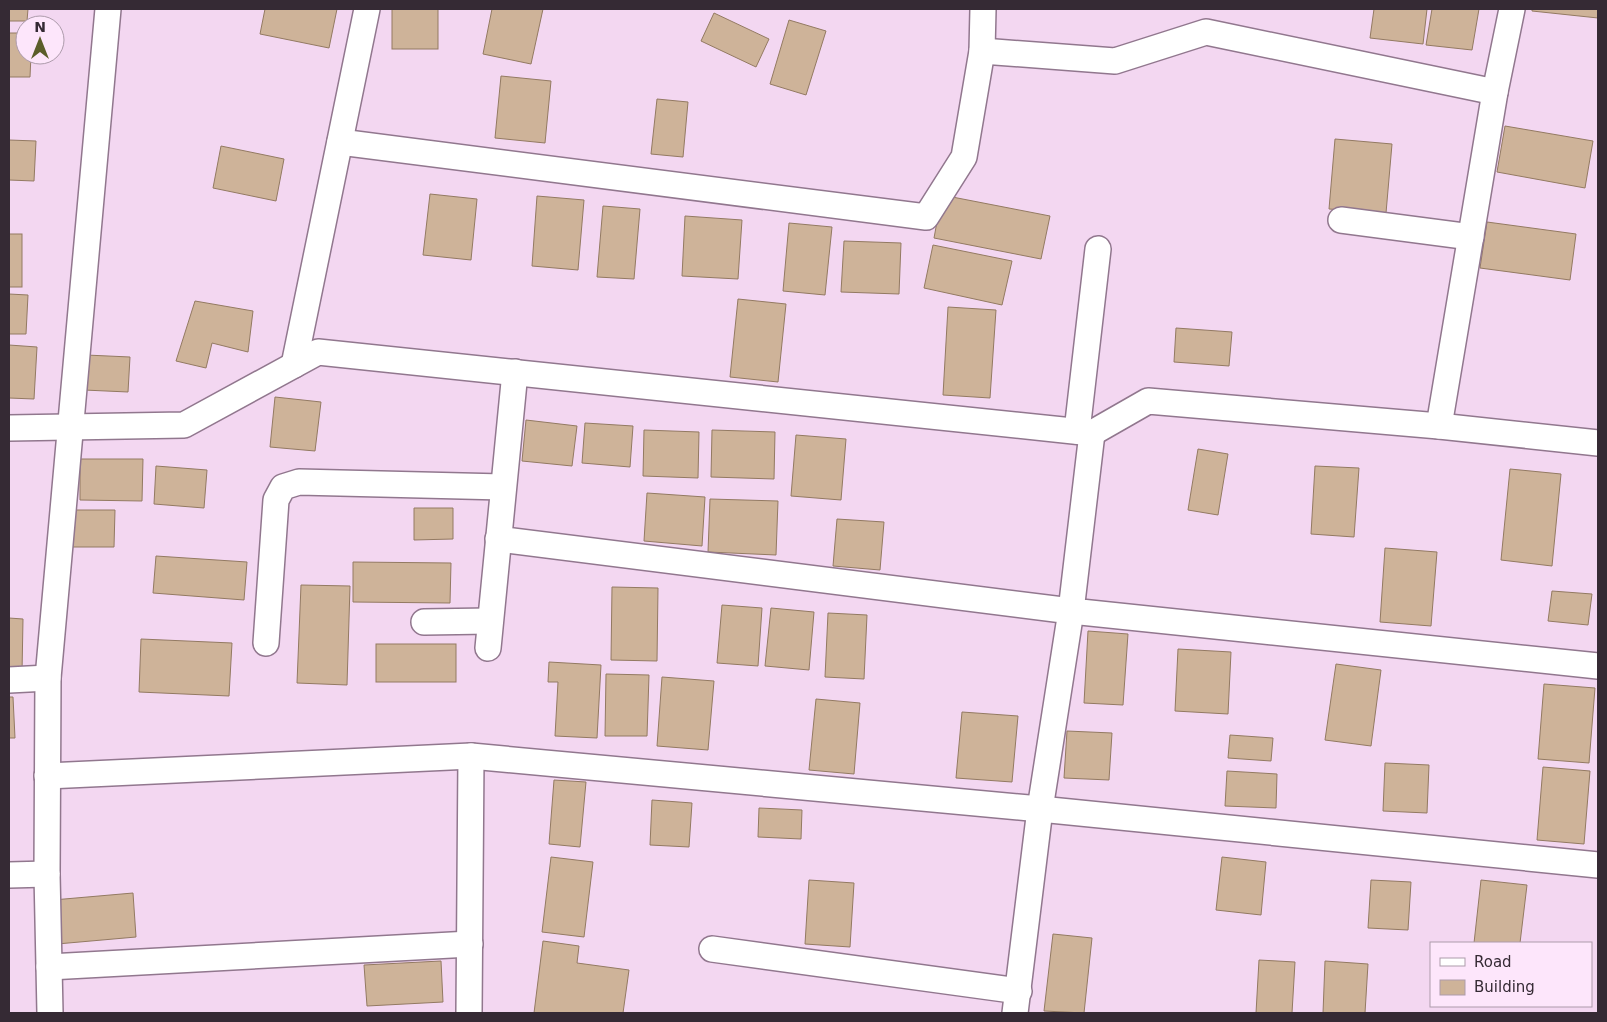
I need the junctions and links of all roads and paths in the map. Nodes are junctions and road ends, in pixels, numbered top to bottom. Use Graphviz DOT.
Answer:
graph roads {
  1 [pos="108,9"];
  2 [pos="367,9"];
  3 [pos="983,9"];
  4 [pos="1512,9"];
  5 [pos="982,51"];
  6 [pos="1495,92"];
  7 [pos="340,142"];
  8 [pos="1341,220"];
  9 [pos="1470,237"];
  10 [pos="1098,249"];
  11 [pos="294,365"];
  12 [pos="515,372"];
  13 [pos="1439,426"];
  14 [pos="69,427"];
  15 [pos="9,428"];
  16 [pos="1084,432"];
  17 [pos="1598,443"];
  18 [pos="504,487"];
  19 [pos="498,539"];
  20 [pos="1071,611"];
  21 [pos="490,620"];
  22 [pos="424,622"];
  23 [pos="266,643"];
  24 [pos="488,648"];
  25 [pos="1598,666"];
  26 [pos="48,678"];
  27 [pos="9,680"];
  28 [pos="471,756"];
  29 [pos="47,776"];
  30 [pos="1040,809"];
  31 [pos="1598,866"];
  32 [pos="47,874"];
  33 [pos="9,875"];
  34 [pos="470,944"];
  35 [pos="712,949"];
  36 [pos="49,967"];
  37 [pos="1017,1002"];
  38 [pos="50,1013"];
  39 [pos="469,1013"];
  1 -- 14 [label="street"];
  2 -- 7 [label="street"];
  3 -- 5 [label="street"];
  4 -- 6 [label="street"];
  5 -- 6 [label="street"];
  5 -- 7 [label="street"];
  6 -- 9 [label="street"];
  7 -- 11 [label="street"];
  8 -- 9 [label="street"];
  9 -- 13 [label="street"];
  10 -- 16 [label="street"];
  11 -- 12 [label="street"];
  11 -- 14 [label="street"];
  12 -- 16 [label="street"];
  12 -- 18 [label="street"];
  13 -- 16 [label="street"];
  13 -- 17 [label="street"];
  14 -- 15 [label="street"];
  14 -- 26 [label="street"];
  16 -- 20 [label="street"];
  18 -- 19 [label="street"];
  18 -- 23 [label="street"];
  19 -- 20 [label="street"];
  19 -- 21 [label="street"];
  20 -- 25 [label="street"];
  20 -- 30 [label="street"];
  21 -- 22 [label="street"];
  21 -- 24 [label="street"];
  26 -- 27 [label="street"];
  26 -- 29 [label="street"];
  28 -- 29 [label="street"];
  28 -- 30 [label="street"];
  28 -- 34 [label="street"];
  29 -- 32 [label="street"];
  30 -- 31 [label="street"];
  30 -- 37 [label="street"];
  32 -- 33 [label="street"];
  32 -- 36 [label="street"];
  34 -- 36 [label="street"];
  34 -- 39 [label="street"];
  35 -- 37 [label="street"];
  36 -- 38 [label="street"];
}
